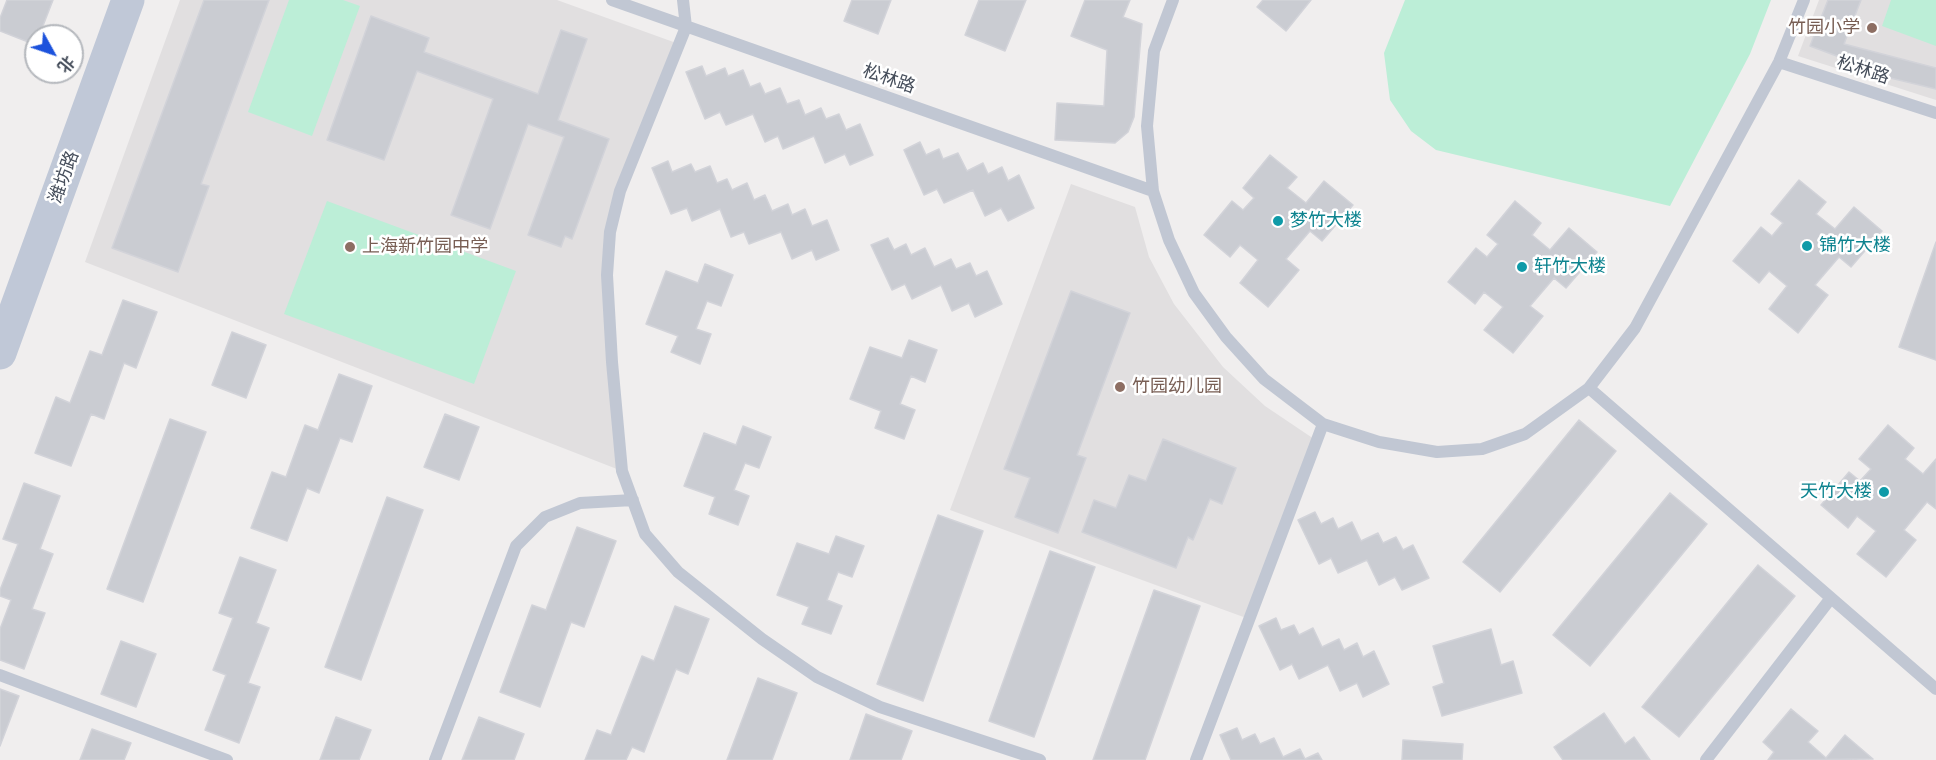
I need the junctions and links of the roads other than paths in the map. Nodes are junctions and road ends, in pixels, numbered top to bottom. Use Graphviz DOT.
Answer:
graph roads {
  1 [pos="128,0"];
  2 [pos="612,0"];
  3 [pos="683,0"];
  4 [pos="1173,0"];
  5 [pos="1804,0"];
  6 [pos="686,27"];
  7 [pos="1779,62"];
  8 [pos="1936,112"];
  9 [pos="1153,191"];
  10 [pos="0,353"];
  11 [pos="1589,388"];
  12 [pos="1323,424"];
  13 [pos="633,500"];
  14 [pos="1831,598"];
  15 [pos="0,675"];
  16 [pos="1936,689"];
  17 [pos="227,760"];
  18 [pos="435,760"];
  19 [pos="1040,760"];
  20 [pos="1196,760"];
  21 [pos="1706,760"];
  1 -- 10 [label="street, 潍坊路"];
  2 -- 6 [label="lane, 松林路"];
  3 -- 6 [label="lane"];
  4 -- 9 [label="lane"];
  5 -- 7 [label="lane"];
  6 -- 9 [label="lane, 松林路"];
  6 -- 13 [label="lane"];
  7 -- 8 [label="lane, 松林路"];
  7 -- 11 [label="lane"];
  9 -- 12 [label="lane"];
  11 -- 12 [label="lane"];
  11 -- 14 [label="lane"];
  12 -- 20 [label="lane"];
  13 -- 18 [label="lane"];
  13 -- 19 [label="lane"];
  14 -- 16 [label="lane"];
  14 -- 21 [label="lane"];
  15 -- 17 [label="lane"];
}
